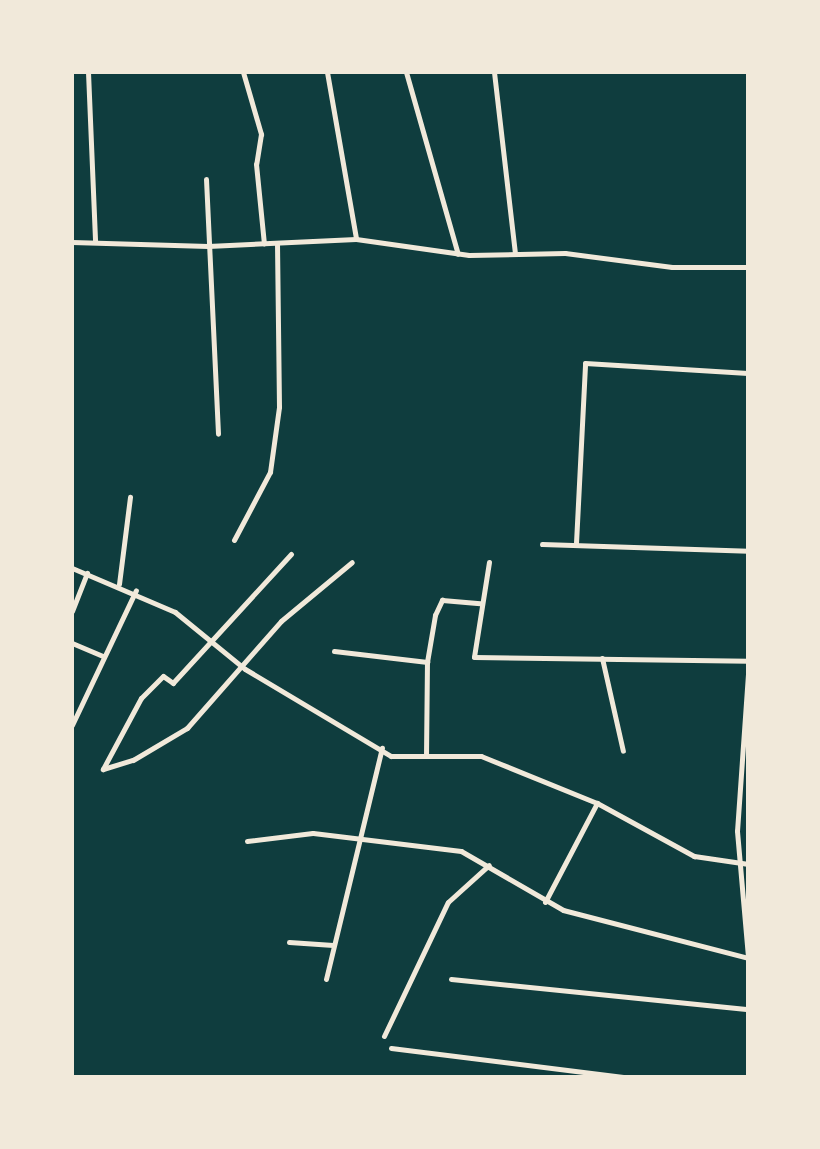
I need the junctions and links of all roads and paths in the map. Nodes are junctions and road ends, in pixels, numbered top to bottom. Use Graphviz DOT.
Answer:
graph roads {
  1 [pos="88,72"];
  2 [pos="243,72"];
  3 [pos="327,72"];
  4 [pos="406,72"];
  5 [pos="494,72"];
  6 [pos="206,179"];
  7 [pos="356,239"];
  8 [pos="72,242"];
  9 [pos="95,242"];
  10 [pos="264,244"];
  11 [pos="277,244"];
  12 [pos="212,246"];
  13 [pos="515,253"];
  14 [pos="458,254"];
  15 [pos="748,267"];
  16 [pos="748,373"];
  17 [pos="218,434"];
  18 [pos="130,497"];
  19 [pos="234,540"];
  20 [pos="576,543"];
  21 [pos="542,544"];
  22 [pos="748,551"];
  23 [pos="291,554"];
  24 [pos="352,562"];
  25 [pos="489,562"];
  26 [pos="72,568"];
  27 [pos="87,573"];
  28 [pos="118,584"];
  29 [pos="136,590"];
  30 [pos="480,603"];
  31 [pos="72,611"];
  32 [pos="208,638"];
  33 [pos="72,643"];
  34 [pos="334,651"];
  35 [pos="103,656"];
  36 [pos="602,658"];
  37 [pos="427,662"];
  38 [pos="748,662"];
  39 [pos="245,669"];
  40 [pos="748,674"];
  41 [pos="72,725"];
  42 [pos="382,748"];
  43 [pos="623,751"];
  44 [pos="426,756"];
  45 [pos="597,803"];
  46 [pos="738,810"];
  47 [pos="748,811"];
  48 [pos="247,841"];
  49 [pos="359,843"];
  50 [pos="489,864"];
  51 [pos="740,864"];
  52 [pos="748,864"];
  53 [pos="545,902"];
  54 [pos="289,942"];
  55 [pos="748,944"];
  56 [pos="332,946"];
  57 [pos="748,957"];
  58 [pos="326,979"];
  59 [pos="451,979"];
  60 [pos="748,1009"];
  61 [pos="384,1036"];
  62 [pos="391,1048"];
  63 [pos="625,1077"];
  1 -- 9 [label="street"];
  2 -- 10 [label="street"];
  3 -- 7 [label="street"];
  4 -- 14 [label="street"];
  5 -- 13 [label="street"];
  6 -- 12 [label="street"];
  7 -- 11 [label="street"];
  7 -- 14 [label="street"];
  8 -- 9 [label="street"];
  9 -- 12 [label="street"];
  10 -- 11 [label="street"];
  10 -- 12 [label="street"];
  11 -- 19 [label="street"];
  12 -- 17 [label="street"];
  13 -- 14 [label="street"];
  13 -- 15 [label="street"];
  16 -- 20 [label="street"];
  18 -- 28 [label="street"];
  20 -- 21 [label="street"];
  20 -- 22 [label="street"];
  23 -- 32 [label="street"];
  24 -- 39 [label="street"];
  25 -- 30 [label="street"];
  26 -- 27 [label="street"];
  27 -- 28 [label="street"];
  27 -- 31 [label="street"];
  28 -- 29 [label="street"];
  29 -- 32 [label="street"];
  29 -- 35 [label="street"];
  30 -- 36 [label="street"];
  30 -- 37 [label="street"];
  32 -- 39 [label="street"];
  32 -- 39 [label="street"];
  33 -- 35 [label="street"];
  34 -- 37 [label="street"];
  35 -- 41 [label="street"];
  36 -- 38 [label="street"];
  36 -- 43 [label="street"];
  37 -- 44 [label="street"];
  39 -- 42 [label="street"];
  40 -- 46 [label="street"];
  42 -- 44 [label="street"];
  42 -- 49 [label="street"];
  44 -- 45 [label="street"];
  45 -- 51 [label="street"];
  45 -- 53 [label="street"];
  46 -- 47 [label="street"];
  46 -- 51 [label="street"];
  48 -- 49 [label="street"];
  49 -- 50 [label="street"];
  49 -- 56 [label="street"];
  50 -- 53 [label="street"];
  50 -- 61 [label="street"];
  51 -- 52 [label="street"];
  51 -- 55 [label="street"];
  53 -- 57 [label="street"];
  54 -- 56 [label="street"];
  55 -- 57 [label="street"];
  56 -- 58 [label="street"];
  59 -- 60 [label="street"];
  62 -- 63 [label="street"];
}
